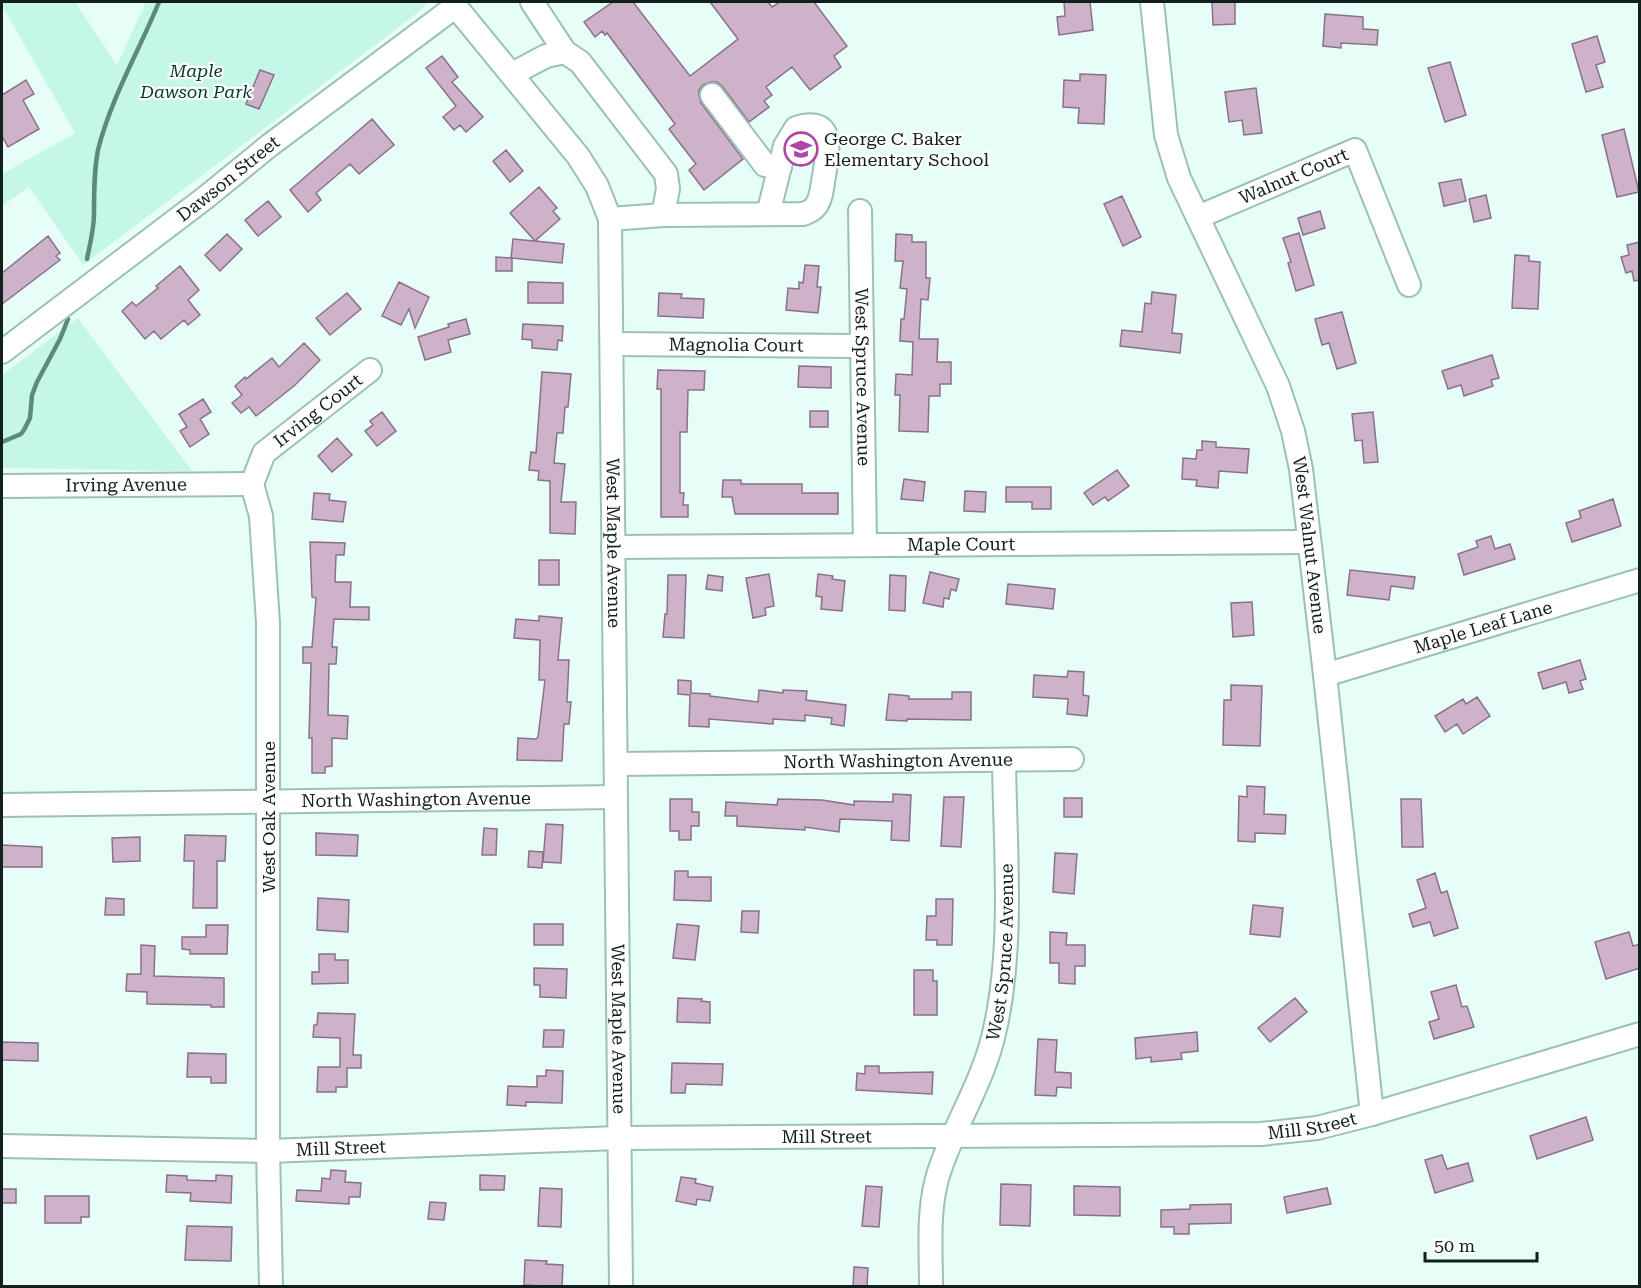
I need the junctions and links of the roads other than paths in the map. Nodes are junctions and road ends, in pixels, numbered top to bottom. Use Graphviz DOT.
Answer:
graph roads {
  1 [pos="532,2"];
  2 [pos="1152,2"];
  3 [pos="454,4"];
  4 [pos="565,52"];
  5 [pos="513,74"];
  6 [pos="712,95"];
  7 [pos="780,167"];
  8 [pos="860,211"];
  9 [pos="768,214"];
  10 [pos="663,216"];
  11 [pos="1198,217"];
  12 [pos="610,219"];
  13 [pos="1409,285"];
  14 [pos="612,344"];
  15 [pos="862,346"];
  16 [pos="2,352"];
  17 [pos="370,370"];
  18 [pos="252,484"];
  19 [pos="2,486"];
  20 [pos="1309,542"];
  21 [pos="865,544"];
  22 [pos="613,548"];
  23 [pos="1640,580"];
  24 [pos="1325,675"];
  25 [pos="1072,759"];
  26 [pos="1004,761"];
  27 [pos="616,764"];
  28 [pos="615,797"];
  29 [pos="269,802"];
  30 [pos="2,805"];
  31 [pos="1640,1034"];
  32 [pos="1372,1114"];
  33 [pos="954,1136"];
  34 [pos="619,1138"];
  35 [pos="2,1146"];
  36 [pos="268,1151"];
  37 [pos="271,1287"];
  38 [pos="621,1287"];
  39 [pos="931,1287"];
  1 -- 4 [label="street"];
  2 -- 11 [label="street, West Walnut Avenue"];
  3 -- 5 [label="street, West Maple Avenue"];
  3 -- 16 [label="street, Dawson Street"];
  4 -- 5 [label="street"];
  4 -- 10 [label="street"];
  5 -- 12 [label="street, West Maple Avenue"];
  6 -- 7 [label="street"];
  7 -- 9 [label="street"];
  7 -- 9 [label="street"];
  8 -- 15 [label="street, West Spruce Avenue"];
  9 -- 10 [label="street"];
  10 -- 12 [label="street"];
  11 -- 13 [label="street, Walnut Court"];
  11 -- 20 [label="street, West Walnut Avenue"];
  12 -- 14 [label="street, West Maple Avenue"];
  14 -- 15 [label="street, Magnolia Court"];
  14 -- 22 [label="street, West Maple Avenue"];
  15 -- 21 [label="street, West Spruce Avenue"];
  17 -- 18 [label="street, Irving Court"];
  18 -- 19 [label="street, Irving Avenue"];
  18 -- 29 [label="street, West Oak Avenue"];
  20 -- 21 [label="street, Maple Court"];
  20 -- 24 [label="street, West Walnut Avenue"];
  21 -- 22 [label="street, Maple Court"];
  22 -- 27 [label="street, West Maple Avenue"];
  23 -- 24 [label="street, Maple Leaf Lane"];
  24 -- 32 [label="street, West Walnut Avenue"];
  25 -- 26 [label="street, North Washington Avenue"];
  26 -- 27 [label="street, North Washington Avenue"];
  26 -- 33 [label="street, West Spruce Avenue"];
  27 -- 28 [label="street, West Maple Avenue"];
  28 -- 29 [label="street, North Washington Avenue"];
  28 -- 34 [label="street, West Maple Avenue"];
  29 -- 30 [label="street, North Washington Avenue"];
  29 -- 36 [label="street, West Oak Avenue"];
  31 -- 32 [label="street, Mill Street"];
  32 -- 33 [label="street, Mill Street"];
  33 -- 34 [label="street, Mill Street"];
  33 -- 39 [label="street, West Spruce Avenue"];
  34 -- 36 [label="street, Mill Street"];
  34 -- 38 [label="street, West Maple Avenue"];
  35 -- 36 [label="street, Mill Street"];
  36 -- 37 [label="street, West Oak Avenue"];
}
